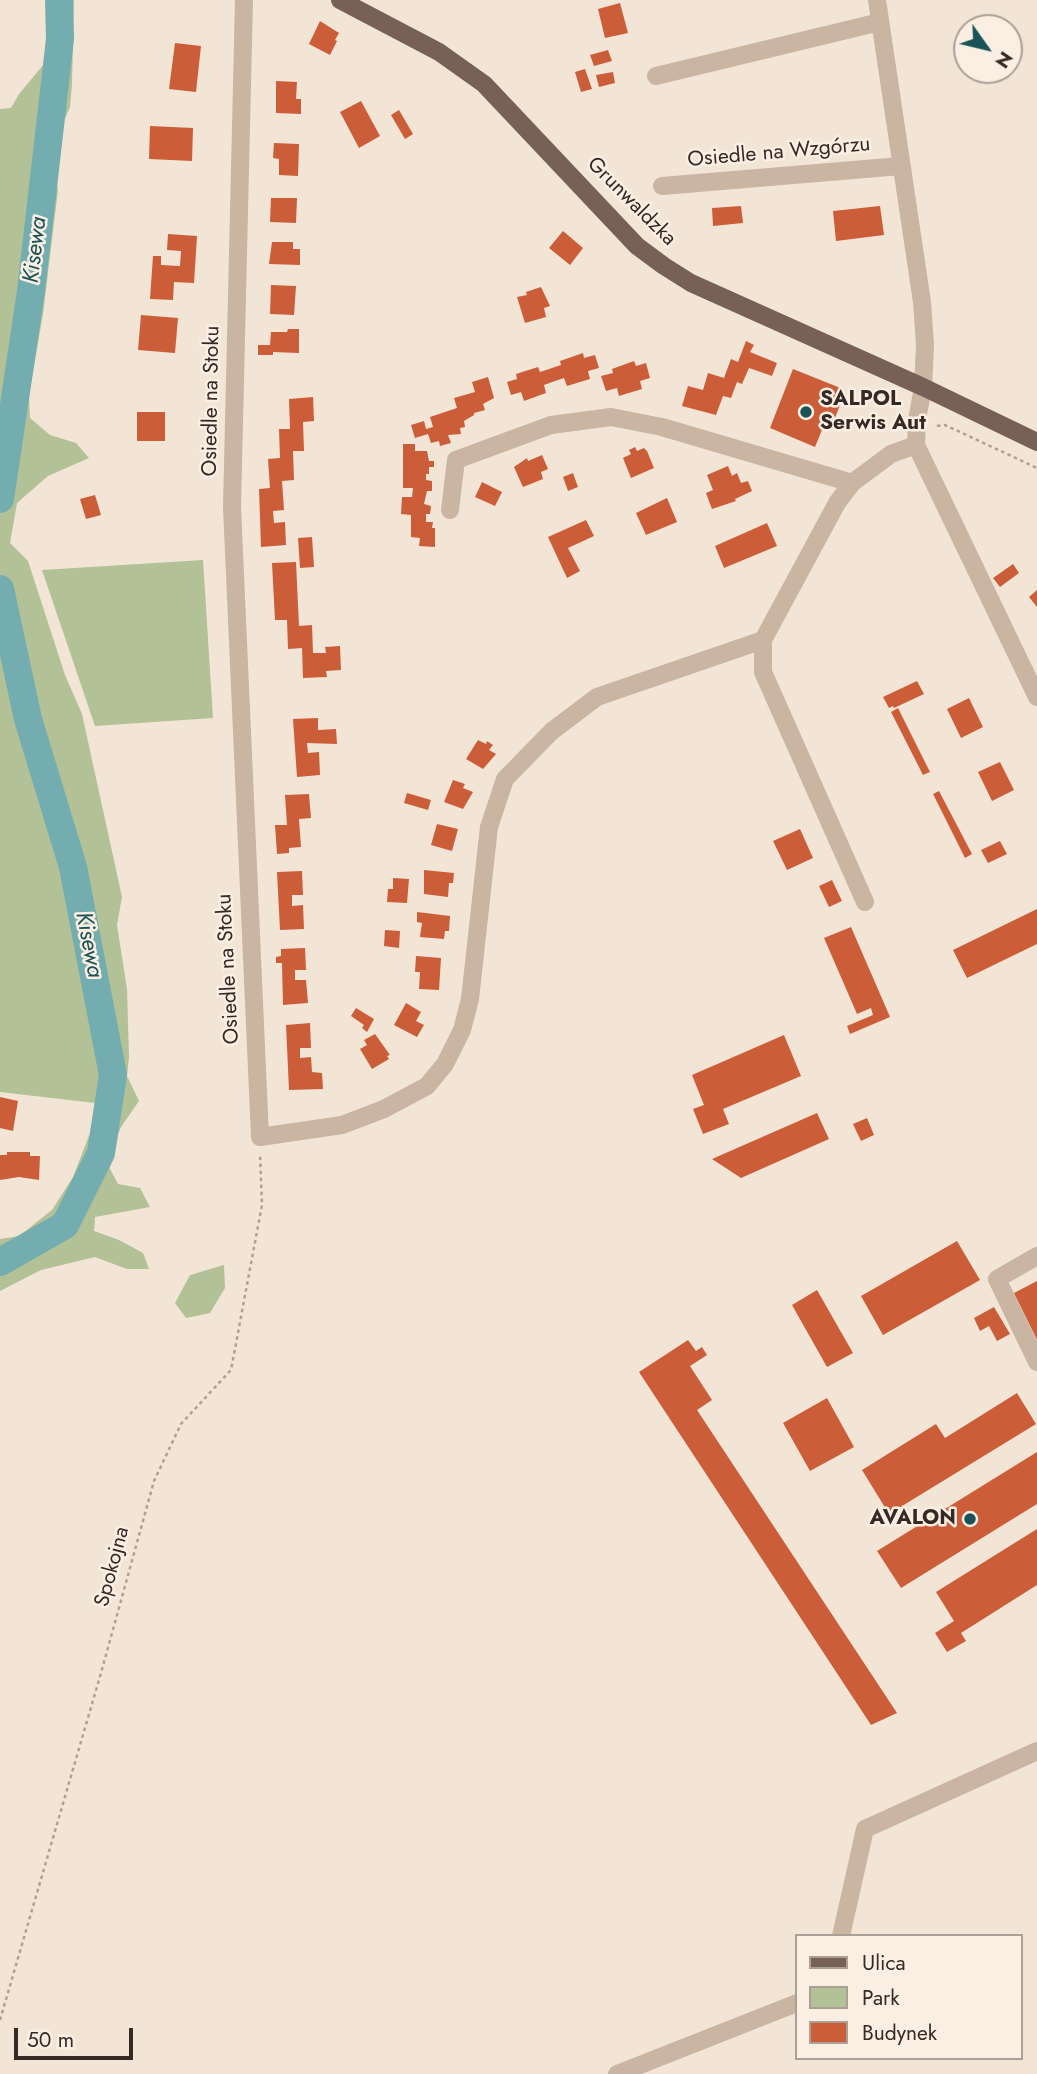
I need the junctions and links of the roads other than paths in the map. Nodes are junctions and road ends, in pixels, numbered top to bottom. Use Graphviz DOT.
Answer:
graph roads {
  1 [pos="244,0"];
  2 [pos="340,0"];
  3 [pos="877,0"];
  4 [pos="880,22"];
  5 [pos="656,76"];
  6 [pos="901,166"];
  7 [pos="662,186"];
  8 [pos="923,387"];
  9 [pos="1037,442"];
  10 [pos="916,445"];
  11 [pos="852,483"];
  12 [pos="450,510"];
  13 [pos="763,640"];
  14 [pos="1037,697"];
  15 [pos="865,902"];
  16 [pos="1037,1256"];
  17 [pos="1037,1362"];
  18 [pos="1037,1751"];
  19 [pos="841,1934"];
  20 [pos="796,2003"];
  21 [pos="617,2074"];
  1 -- 13 [label="street, Osiedle na Stoku"];
  2 -- 8 [label="main road, Grunwaldzka"];
  3 -- 4 [label="street, Osiedle na Wzgórzu"];
  4 -- 5 [label="street"];
  4 -- 6 [label="street, Osiedle na Wzgórzu"];
  6 -- 7 [label="street, Osiedle na Wzgórzu"];
  6 -- 8 [label="street, Osiedle na Wzgórzu"];
  8 -- 9 [label="main road, Grunwaldzka"];
  8 -- 10 [label="street"];
  10 -- 11 [label="street"];
  10 -- 14 [label="street"];
  11 -- 12 [label="street"];
  11 -- 13 [label="street"];
  13 -- 15 [label="street"];
  16 -- 17 [label="street"];
  18 -- 19 [label="street"];
  20 -- 21 [label="street"];
}
